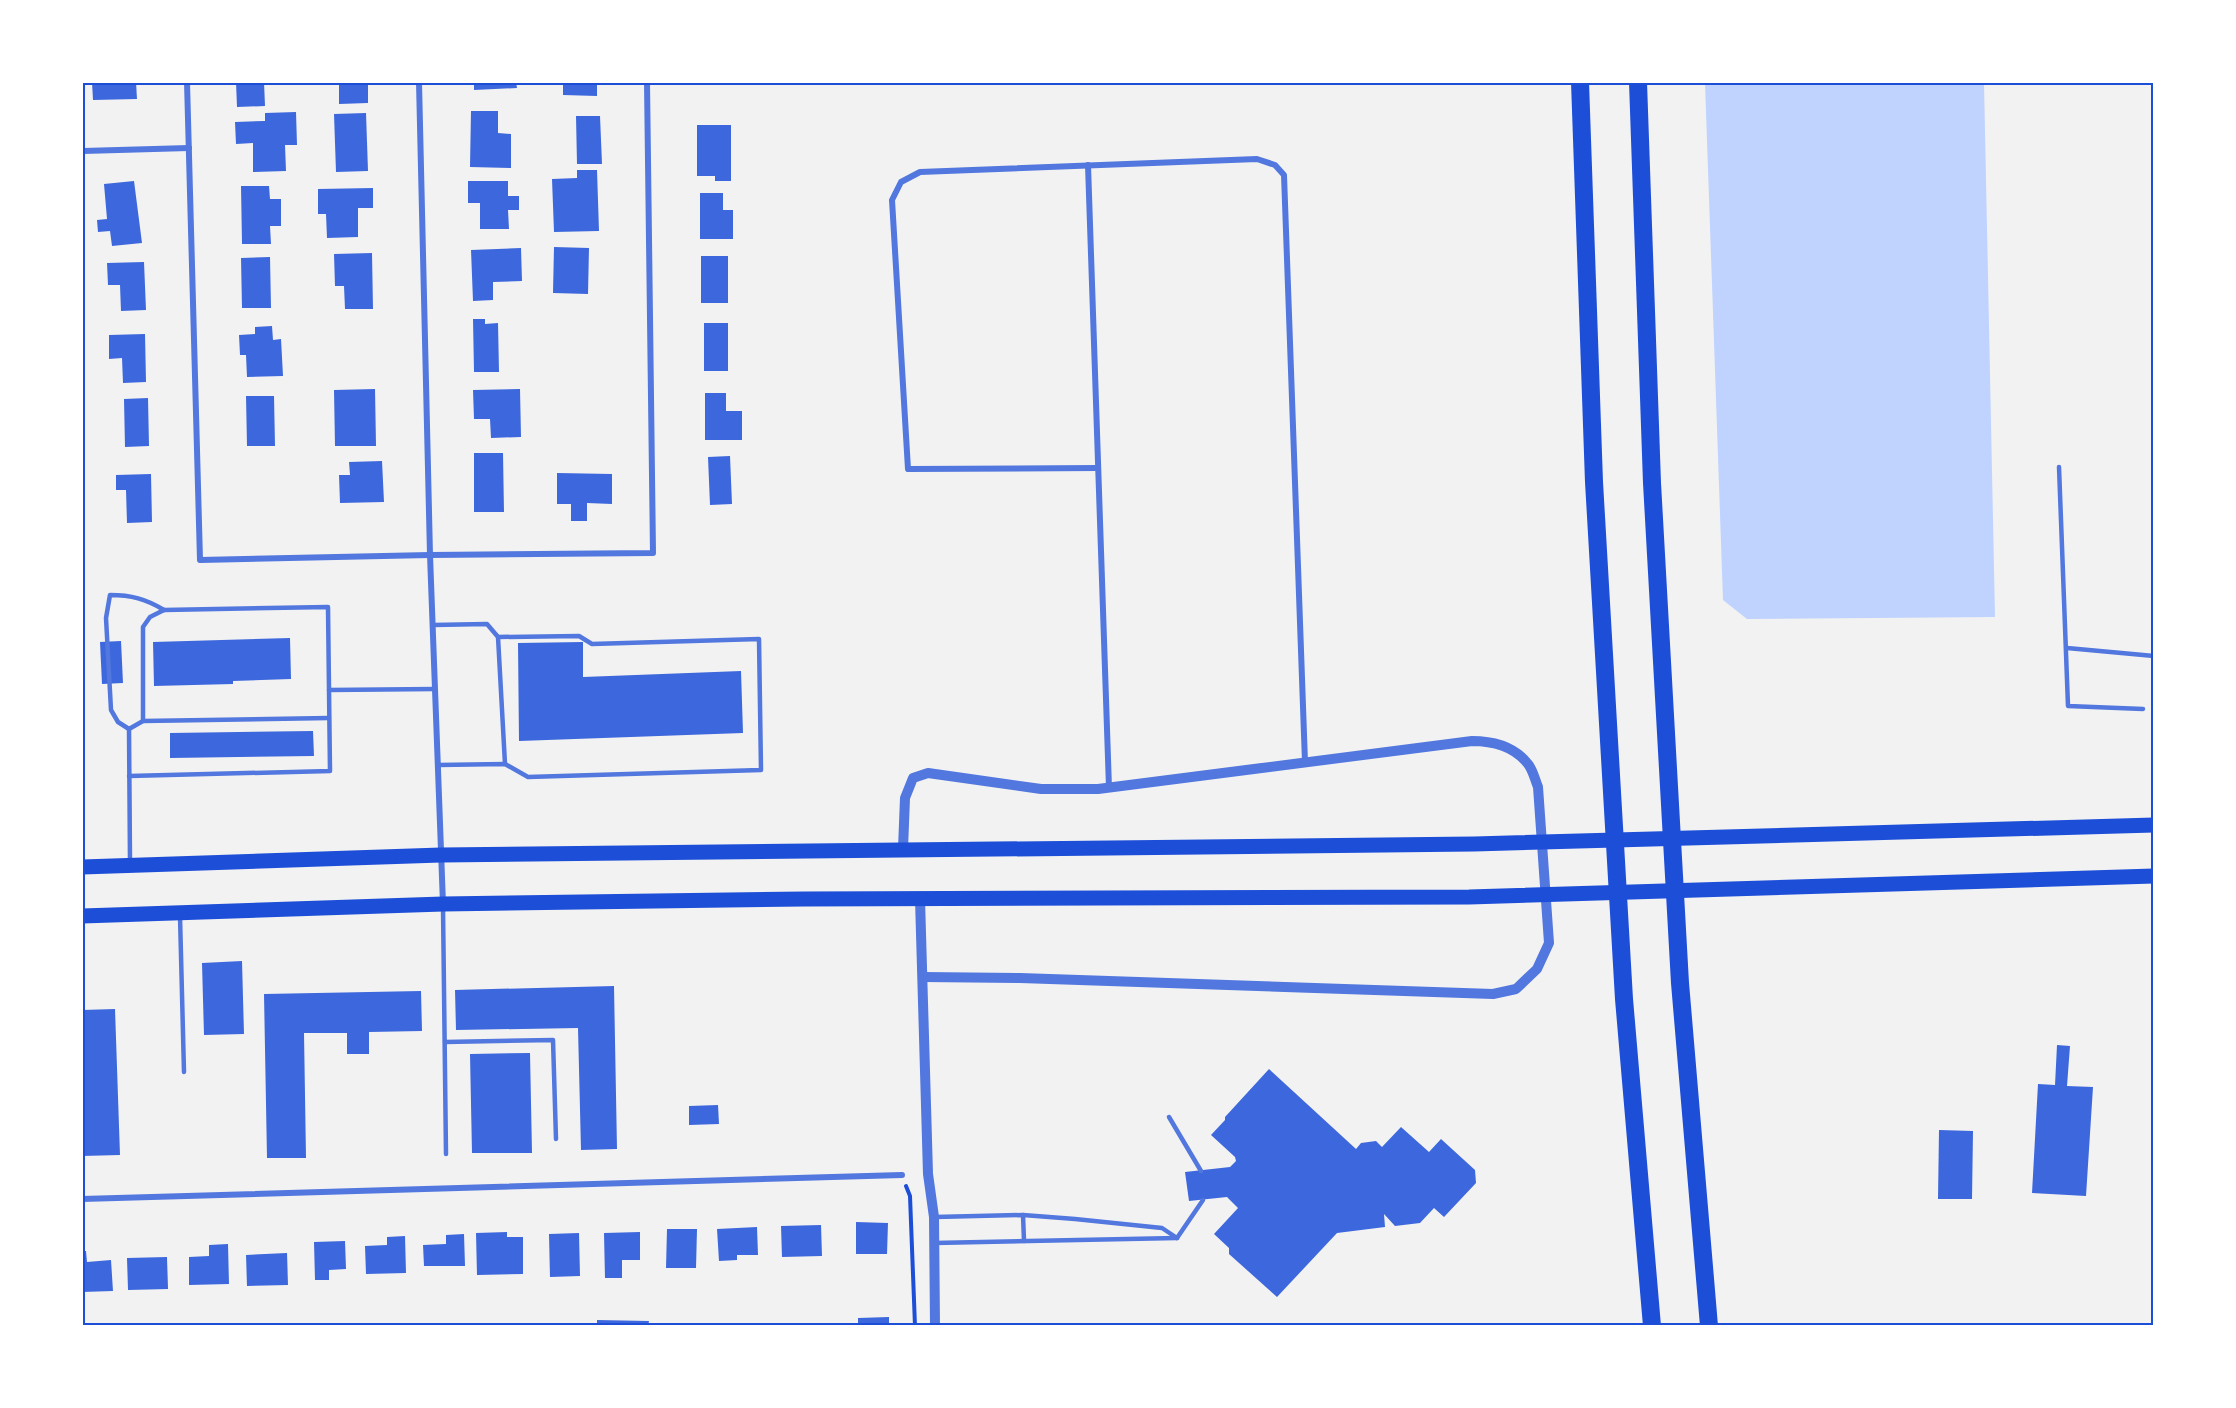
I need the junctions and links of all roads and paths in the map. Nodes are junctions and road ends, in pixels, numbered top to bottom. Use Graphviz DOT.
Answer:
graph roads {
  1 [pos="187,82"];
  2 [pos="418,82"];
  3 [pos="647,82"];
  4 [pos="1580,82"];
  5 [pos="1638,82"];
  6 [pos="189,148"];
  7 [pos="83,151"];
  8 [pos="1088,165"];
  9 [pos="2060,467"];
  10 [pos="1098,468"];
  11 [pos="430,555"];
  12 [pos="164,610"];
  13 [pos="433,625"];
  14 [pos="498,637"];
  15 [pos="2067,648"];
  16 [pos="2154,656"];
  17 [pos="435,689"];
  18 [pos="329,690"];
  19 [pos="2143,709"];
  20 [pos="329,718"];
  21 [pos="143,721"];
  22 [pos="129,729"];
  23 [pos="1305,762"];
  24 [pos="505,764"];
  25 [pos="438,765"];
  26 [pos="129,776"];
  27 [pos="1110,788"];
  28 [pos="2154,825"];
  29 [pos="903,849"];
  30 [pos="441,855"];
  31 [pos="130,865"];
  32 [pos="82,867"];
  33 [pos="2154,876"];
  34 [pos="920,899"];
  35 [pos="443,904"];
  36 [pos="180,913"];
  37 [pos="82,916"];
  38 [pos="923,977"];
  39 [pos="445,1042"];
  40 [pos="184,1072"];
  41 [pos="1169,1117"];
  42 [pos="556,1139"];
  43 [pos="447,1154"];
  44 [pos="1202,1171"];
  45 [pos="902,1175"];
  46 [pos="82,1199"];
  47 [pos="1203,1200"];
  48 [pos="1023,1215"];
  49 [pos="934,1217"];
  50 [pos="1177,1238"];
  51 [pos="1024,1241"];
  52 [pos="934,1243"];
  53 [pos="934,1294"];
  54 [pos="915,1326"];
  55 [pos="935,1326"];
  56 [pos="941,1326"];
  57 [pos="1652,1326"];
  58 [pos="1709,1326"];
  1 -- 6 [label="street"];
  2 -- 11 [label="street"];
  3 -- 11 [label="street"];
  4 -- 57 [label="highway"];
  5 -- 58 [label="highway"];
  6 -- 7 [label="street"];
  6 -- 11 [label="street"];
  8 -- 10 [label="street"];
  8 -- 10 [label="street"];
  8 -- 23 [label="street"];
  9 -- 15 [label="lane"];
  10 -- 27 [label="street"];
  11 -- 13 [label="street"];
  12 -- 18 [label="lane"];
  12 -- 21 [label="lane"];
  12 -- 22 [label="lane"];
  13 -- 14 [label="lane"];
  13 -- 17 [label="street"];
  14 -- 24 [label="lane"];
  14 -- 24 [label="lane"];
  15 -- 16 [label="lane"];
  15 -- 19 [label="lane"];
  17 -- 18 [label="lane"];
  17 -- 25 [label="street"];
  18 -- 20 [label="lane"];
  20 -- 21 [label="lane"];
  20 -- 26 [label="lane"];
  21 -- 22 [label="lane"];
  22 -- 26 [label="lane"];
  23 -- 27 [label="street"];
  23 -- 38 [label="street"];
  24 -- 25 [label="lane"];
  25 -- 30 [label="street"];
  26 -- 31 [label="lane"];
  27 -- 29 [label="street"];
  28 -- 29 [label="main road"];
  29 -- 30 [label="main road"];
  30 -- 31 [label="main road"];
  30 -- 35 [label="street"];
  31 -- 32 [label="main road"];
  33 -- 34 [label="main road"];
  34 -- 35 [label="main road"];
  34 -- 38 [label="street"];
  35 -- 36 [label="main road"];
  35 -- 39 [label="lane"];
  36 -- 37 [label="main road"];
  36 -- 40 [label="lane"];
  38 -- 49 [label="street"];
  39 -- 42 [label="lane"];
  39 -- 43 [label="lane"];
  41 -- 44 [label="lane"];
  45 -- 46 [label="street"];
  45 -- 54 [label="path"];
  47 -- 50 [label="lane"];
  48 -- 49 [label="lane"];
  48 -- 50 [label="lane"];
  48 -- 51 [label="lane"];
  49 -- 52 [label="street"];
  50 -- 51 [label="lane"];
  51 -- 52 [label="lane"];
  52 -- 53 [label="street"];
  53 -- 55 [label="street"];
  53 -- 56 [label="street"];
}
